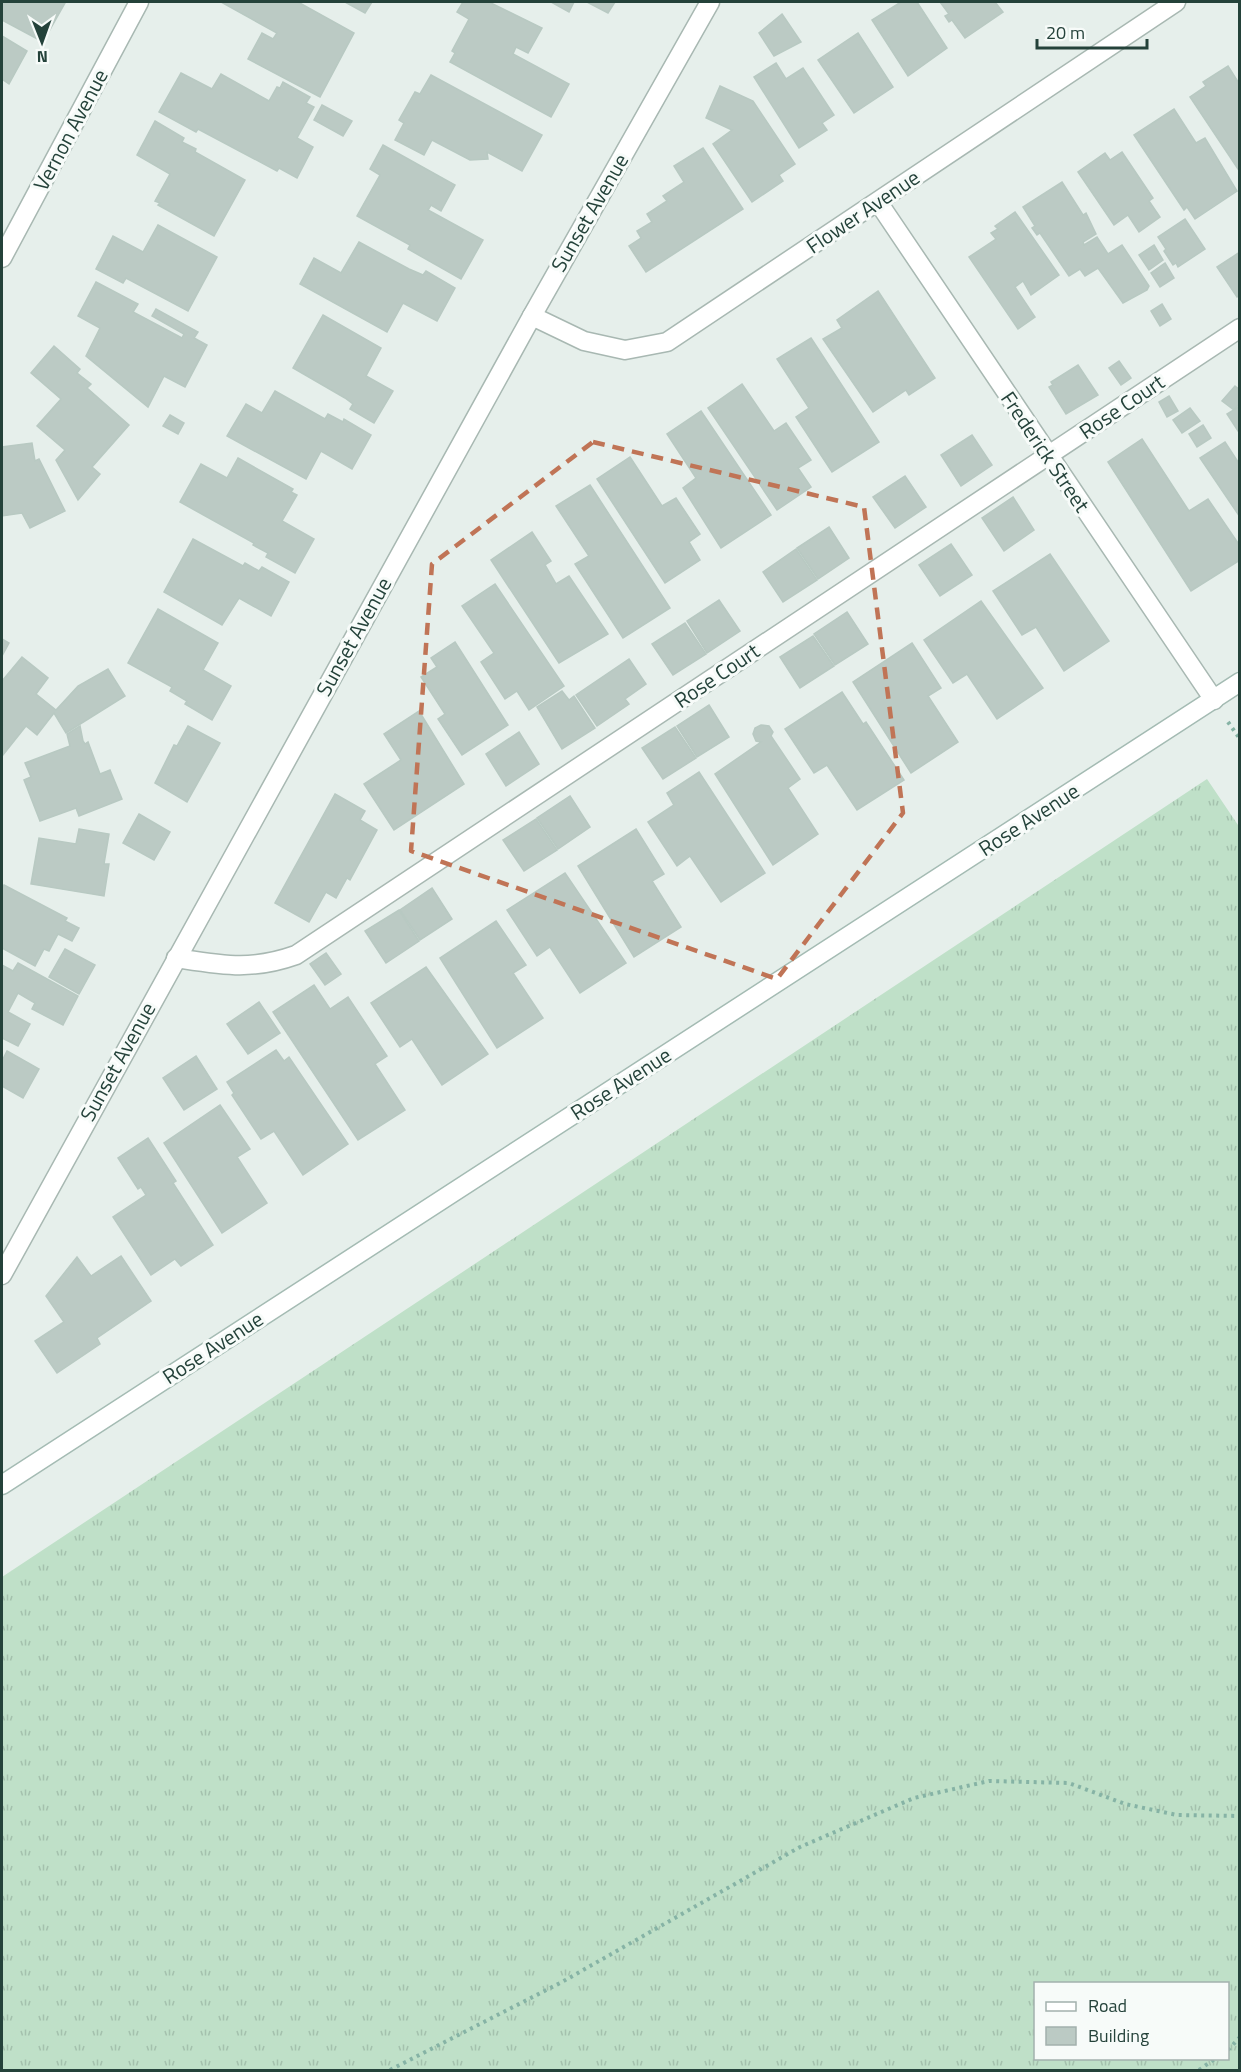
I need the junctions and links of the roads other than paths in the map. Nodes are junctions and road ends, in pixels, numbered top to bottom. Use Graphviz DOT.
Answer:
graph roads {
  1 [pos="139,2"];
  2 [pos="710,2"];
  3 [pos="1176,2"];
  4 [pos="878,202"];
  5 [pos="2,258"];
  6 [pos="532,316"];
  7 [pos="1239,328"];
  8 [pos="1047,456"];
  9 [pos="1239,682"];
  10 [pos="1214,700"];
  11 [pos="176,958"];
  12 [pos="2,1275"];
  13 [pos="2,1485"];
  1 -- 5 [label="street, Vernon Avenue"];
  2 -- 6 [label="street, Sunset Avenue"];
  3 -- 4 [label="street, Flower Avenue"];
  4 -- 6 [label="street, Flower Avenue"];
  4 -- 8 [label="street, Frederick Street"];
  6 -- 11 [label="street, Sunset Avenue"];
  7 -- 8 [label="street, Rose Court"];
  8 -- 10 [label="street, Frederick Street"];
  8 -- 11 [label="street, Rose Court"];
  9 -- 10 [label="street, Rose Avenue"];
  10 -- 13 [label="street, Rose Avenue"];
  11 -- 12 [label="street, Sunset Avenue"];
}
